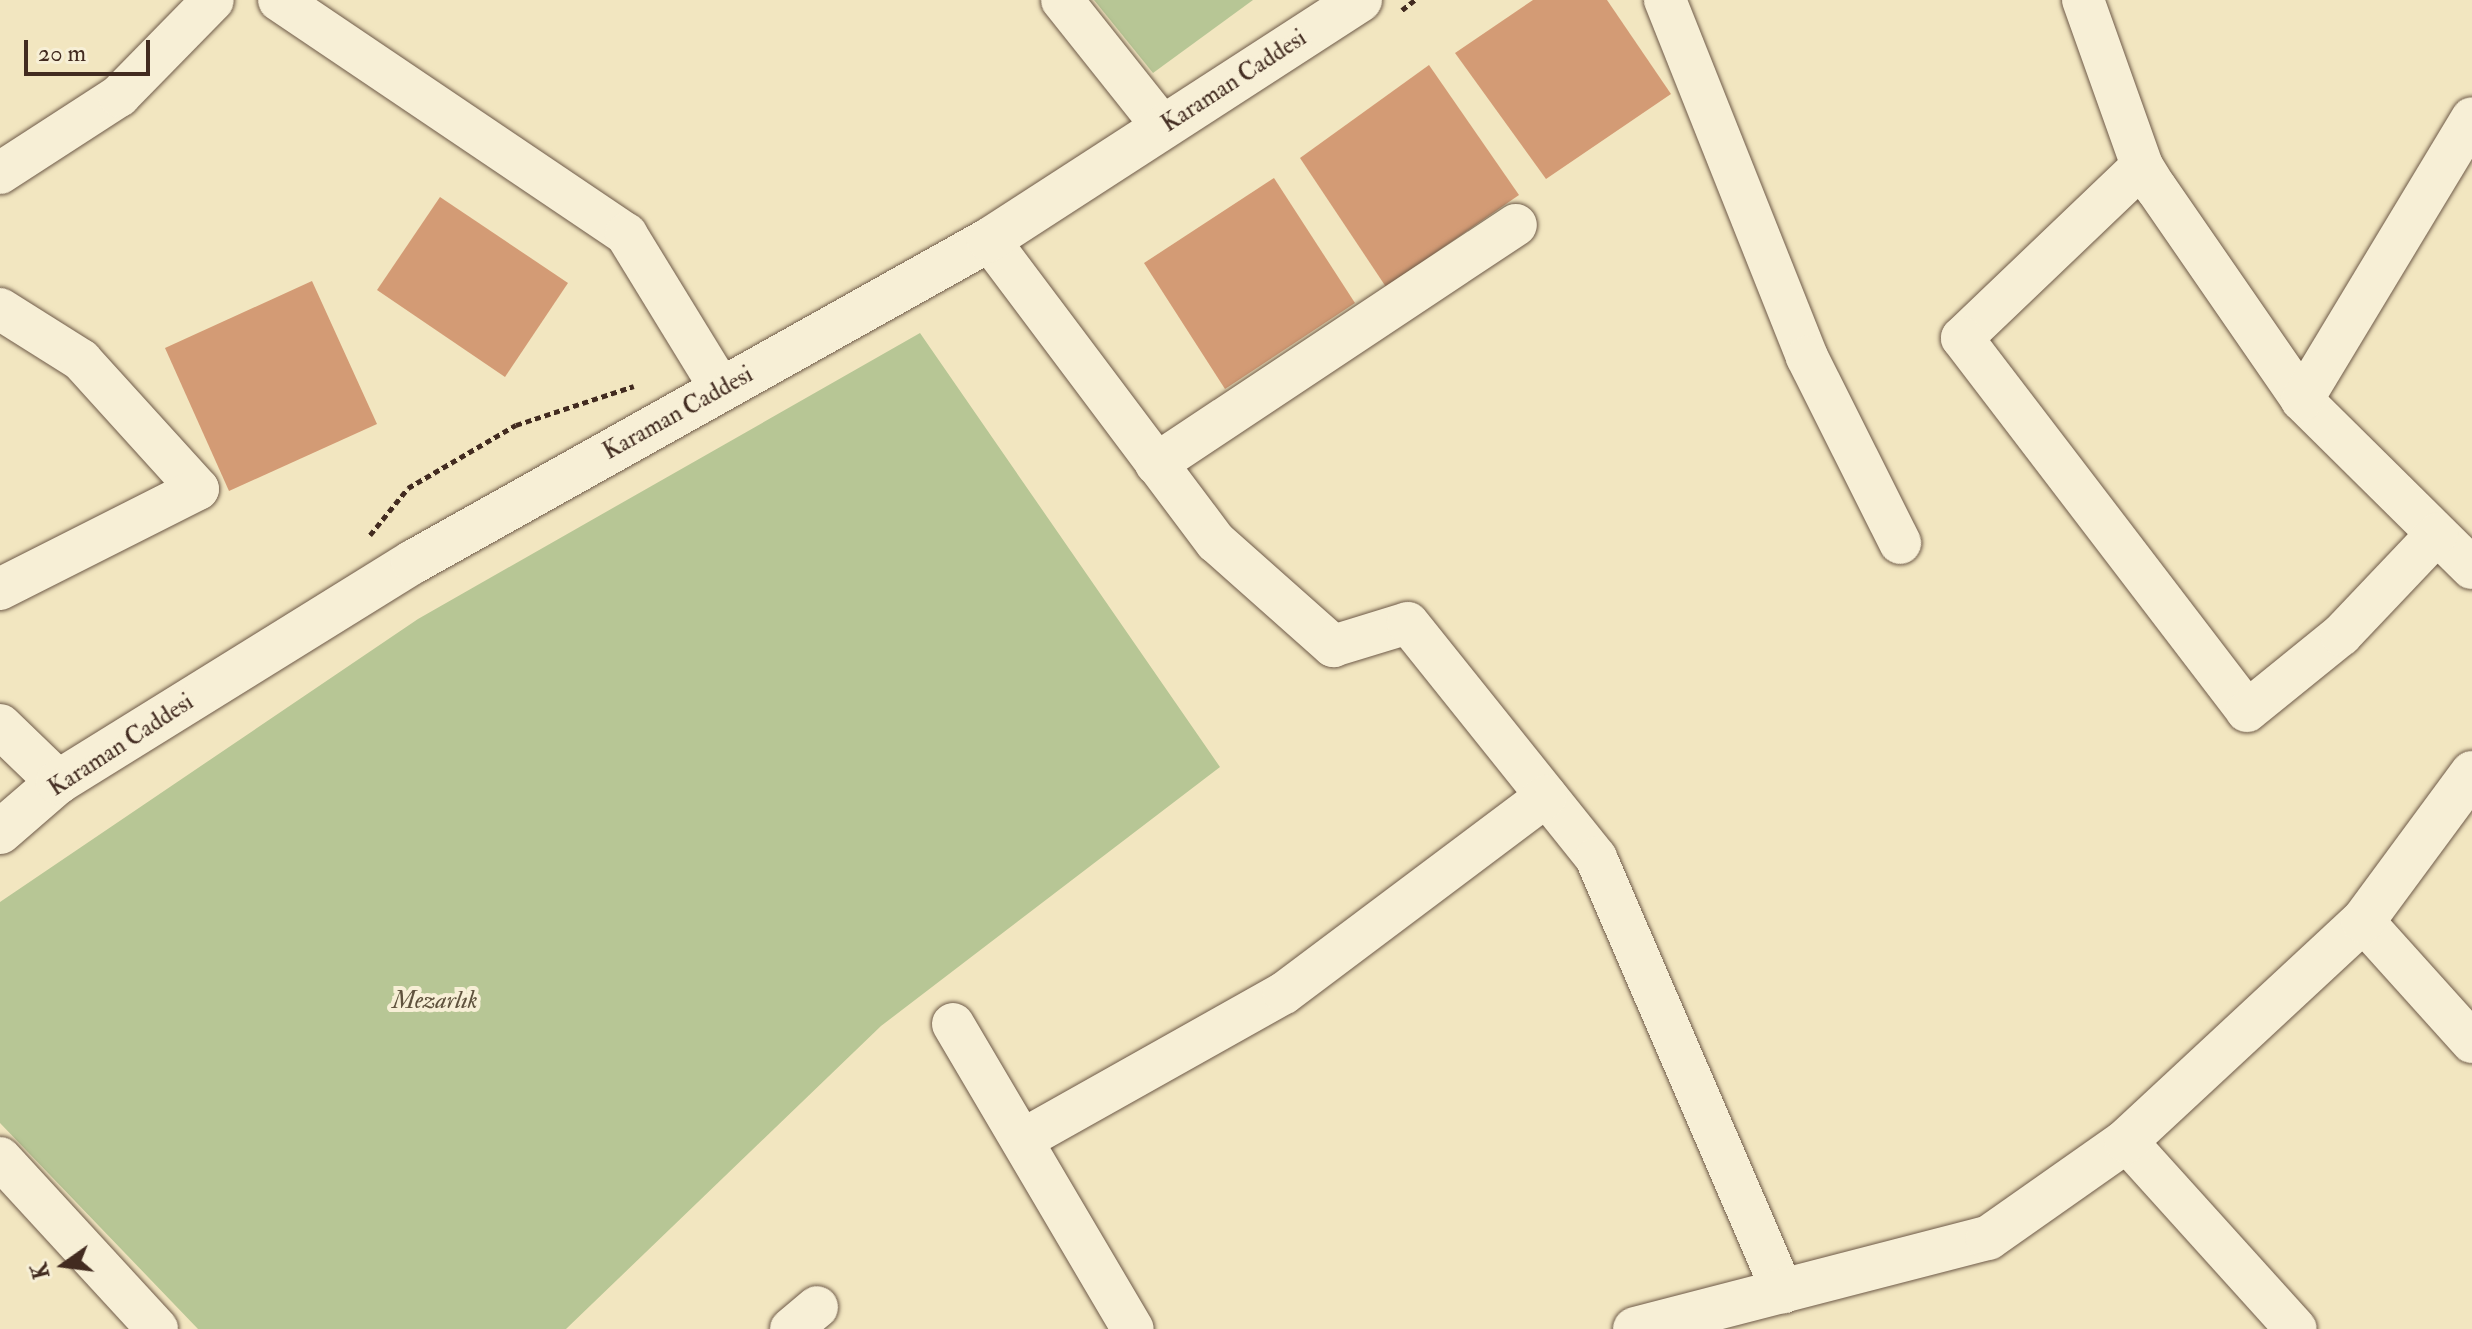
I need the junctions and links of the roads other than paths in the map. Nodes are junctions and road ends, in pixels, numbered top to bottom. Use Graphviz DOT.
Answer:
graph roads {
  1 [pos="213,0"];
  2 [pos="279,0"];
  3 [pos="1062,0"];
  4 [pos="1360,0"];
  5 [pos="1665,0"];
  6 [pos="2083,0"];
  7 [pos="2472,118"];
  8 [pos="1163,127"];
  9 [pos="2142,166"];
  10 [pos="0,173"];
  11 [pos="1516,225"];
  12 [pos="989,240"];
  13 [pos="0,309"];
  14 [pos="721,389"];
  15 [pos="2302,400"];
  16 [pos="1156,464"];
  17 [pos="2437,534"];
  18 [pos="1900,543"];
  19 [pos="2472,568"];
  20 [pos="0,589"];
  21 [pos="0,726"];
  22 [pos="2472,773"];
  23 [pos="58,782"];
  24 [pos="1546,796"];
  25 [pos="0,832"];
  26 [pos="2363,921"];
  27 [pos="953,1024"];
  28 [pos="2472,1042"];
  29 [pos="1022,1140"];
  30 [pos="2126,1141"];
  31 [pos="0,1158"];
  32 [pos="1783,1292"];
  33 [pos="1717,1320"];
  34 [pos="157,1329"];
  35 [pos="1133,1329"];
  36 [pos="1635,1329"];
  37 [pos="2296,1329"];
  1 -- 10 [label="street"];
  2 -- 14 [label="street"];
  3 -- 8 [label="street"];
  4 -- 8 [label="main road, Karaman Caddesi"];
  5 -- 18 [label="street"];
  6 -- 9 [label="street"];
  7 -- 15 [label="street"];
  8 -- 12 [label="main road, Karaman Caddesi"];
  9 -- 15 [label="street"];
  9 -- 17 [label="street"];
  11 -- 16 [label="street"];
  12 -- 14 [label="main road, Karaman Caddesi"];
  12 -- 16 [label="street"];
  13 -- 20 [label="street"];
  14 -- 23 [label="main road, Karaman Caddesi"];
  15 -- 17 [label="street"];
  16 -- 24 [label="street"];
  17 -- 19 [label="street"];
  21 -- 23 [label="main road"];
  22 -- 26 [label="main road"];
  23 -- 25 [label="main road, Karaman Caddesi"];
  24 -- 29 [label="street"];
  24 -- 32 [label="street"];
  26 -- 28 [label="street"];
  26 -- 30 [label="main road"];
  27 -- 29 [label="street"];
  29 -- 35 [label="street"];
  30 -- 32 [label="main road"];
  30 -- 37 [label="street"];
  31 -- 34 [label="street"];
  32 -- 33 [label="main road"];
  33 -- 36 [label="main road"];
}
